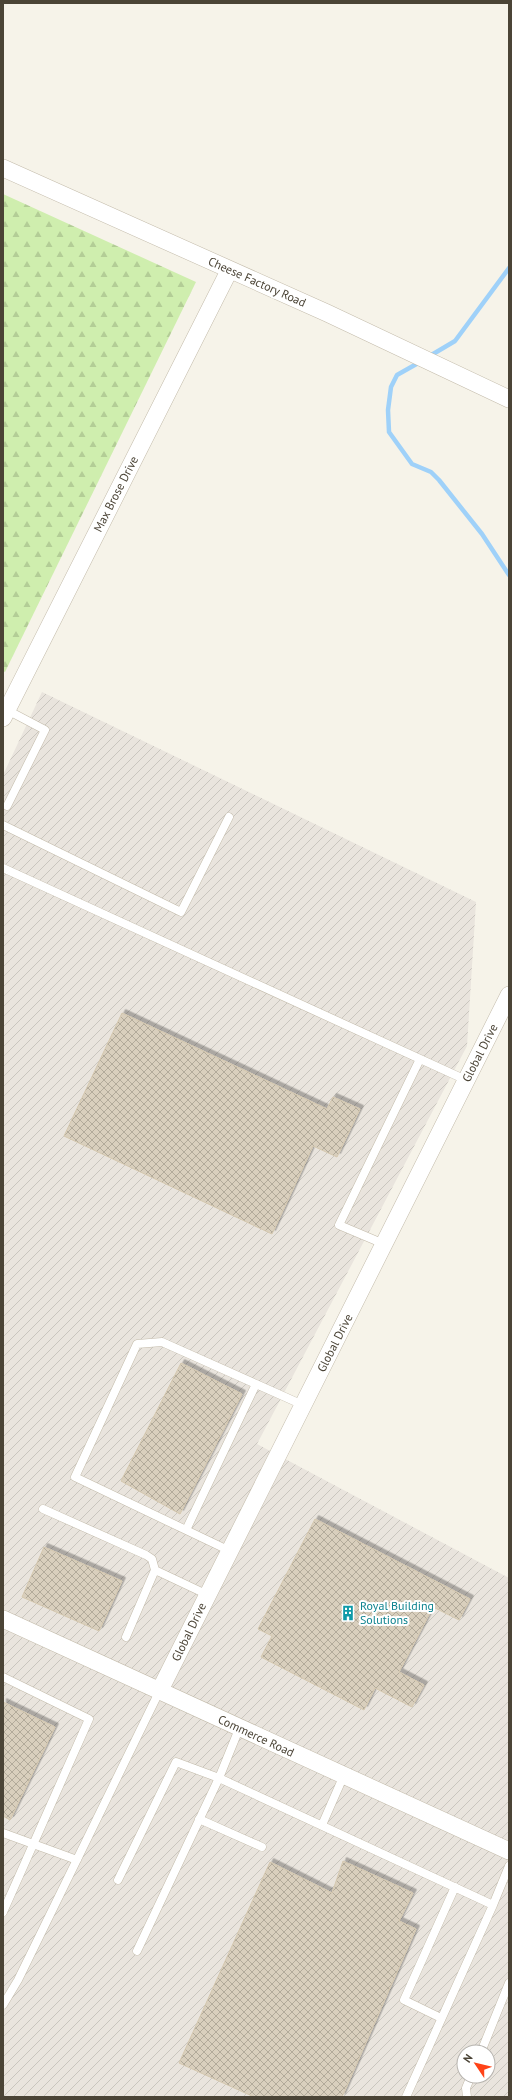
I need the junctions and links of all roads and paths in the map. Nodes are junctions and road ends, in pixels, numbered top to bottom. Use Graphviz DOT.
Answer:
graph roads {
  1 [pos="3,168"];
  2 [pos="229,270"];
  3 [pos="509,399"];
  4 [pos="5,714"];
  5 [pos="7,806"];
  6 [pos="229,817"];
  7 [pos="3,825"];
  8 [pos="3,868"];
  9 [pos="509,995"];
  10 [pos="420,1058"];
  11 [pos="466,1080"];
  12 [pos="384,1244"];
  13 [pos="256,1384"];
  14 [pos="303,1405"];
  15 [pos="43,1509"];
  16 [pos="186,1530"];
  17 [pos="230,1551"];
  18 [pos="155,1570"];
  19 [pos="208,1595"];
  20 [pos="3,1619"];
  21 [pos="126,1637"];
  22 [pos="3,1677"];
  23 [pos="160,1690"];
  24 [pos="239,1729"];
  25 [pos="344,1775"];
  26 [pos="219,1778"];
  27 [pos="199,1819"];
  28 [pos="322,1825"];
  29 [pos="3,1833"];
  30 [pos="34,1844"];
  31 [pos="262,1847"];
  32 [pos="509,1852"];
  33 [pos="77,1860"];
  34 [pos="509,1866"];
  35 [pos="118,1880"];
  36 [pos="455,1887"];
  37 [pos="493,1905"];
  38 [pos="3,1912"];
  39 [pos="137,1951"];
  40 [pos="509,1982"];
  41 [pos="3,2005"];
  42 [pos="441,2018"];
  43 [pos="484,2044"];
  44 [pos="468,2084"];
  45 [pos="406,2097"];
  46 [pos="467,2097"];
  1 -- 2 [label="street, Cheese Factory Road"];
  2 -- 3 [label="street, Cheese Factory Road"];
  2 -- 4 [label="street, Max Brose Drive"];
  4 -- 5 [label="lane"];
  6 -- 7 [label="lane"];
  8 -- 10 [label="lane"];
  9 -- 11 [label="street, Global Drive"];
  10 -- 11 [label="lane"];
  10 -- 12 [label="lane"];
  11 -- 12 [label="street, Global Drive"];
  12 -- 14 [label="street, Global Drive"];
  13 -- 14 [label="lane"];
  13 -- 16 [label="lane"];
  13 -- 16 [label="lane"];
  14 -- 17 [label="street, Global Drive"];
  15 -- 18 [label="lane"];
  16 -- 17 [label="lane"];
  17 -- 19 [label="street, Global Drive"];
  18 -- 19 [label="lane"];
  18 -- 21 [label="lane"];
  19 -- 23 [label="street, Global Drive"];
  20 -- 23 [label="street, Commerce Road"];
  22 -- 30 [label="lane"];
  23 -- 24 [label="street, Commerce Road"];
  23 -- 33 [label="lane"];
  24 -- 25 [label="street, Commerce Road"];
  24 -- 26 [label="lane"];
  25 -- 28 [label="lane"];
  25 -- 32 [label="street, Commerce Road"];
  26 -- 27 [label="lane"];
  26 -- 28 [label="lane"];
  26 -- 35 [label="lane"];
  27 -- 31 [label="lane"];
  27 -- 39 [label="lane"];
  28 -- 36 [label="lane"];
  29 -- 30 [label="lane"];
  30 -- 33 [label="lane"];
  30 -- 38 [label="lane"];
  33 -- 41 [label="lane"];
  34 -- 37 [label="lane"];
  36 -- 37 [label="lane"];
  36 -- 42 [label="lane"];
  37 -- 42 [label="lane"];
  40 -- 43 [label="lane"];
  42 -- 45 [label="lane"];
  44 -- 46 [label="lane"];
}
